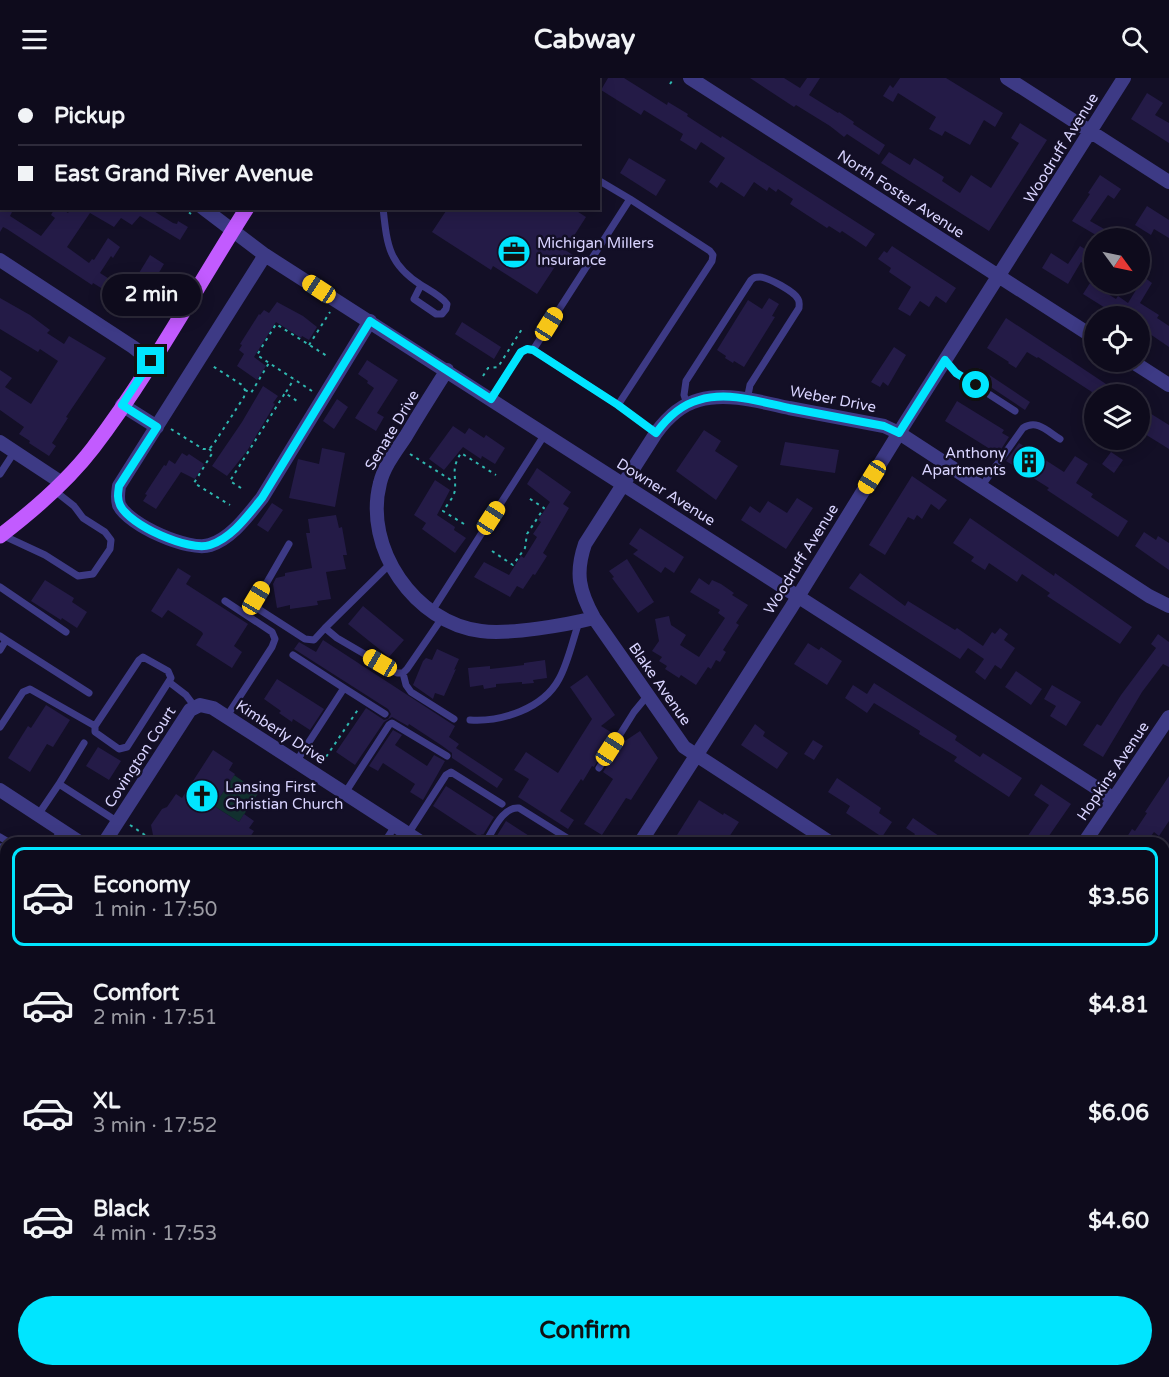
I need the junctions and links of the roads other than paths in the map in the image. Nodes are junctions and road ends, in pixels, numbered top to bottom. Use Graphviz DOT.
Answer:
graph roads {
  1 [pos="692,78"];
  2 [pos="1007,78"];
  3 [pos="1124,78"];
  4 [pos="1090,131"];
  5 [pos="600,181"];
  6 [pos="1169,182"];
  7 [pos="630,199"];
  8 [pos="206,210"];
  9 [pos="246,210"];
  10 [pos="383,210"];
  11 [pos="233,230"];
  12 [pos="265,255"];
  13 [pos="0,260"];
  14 [pos="998,276"];
  15 [pos="421,285"];
  16 [pos="370,321"];
  17 [pos="1084,331"];
  18 [pos="533,350"];
  19 [pos="945,360"];
  20 [pos="151,361"];
  21 [pos="447,370"];
  22 [pos="1148,372"];
  23 [pos="1169,385"];
  24 [pos="491,399"];
  25 [pos="747,399"];
  26 [pos="687,404"];
  27 [pos="122,405"];
  28 [pos="618,405"];
  29 [pos="1015,411"];
  30 [pos="161,426"];
  31 [pos="656,433"];
  32 [pos="899,433"];
  33 [pos="545,434"];
  34 [pos="1059,439"];
  35 [pos="0,442"];
  36 [pos="15,452"];
  37 [pos="0,474"];
  38 [pos="623,484"];
  39 [pos="58,487"];
  40 [pos="981,487"];
  41 [pos="1,536"];
  42 [pos="289,544"];
  43 [pos="390,564"];
  44 [pos="0,587"];
  45 [pos="798,595"];
  46 [pos="225,601"];
  47 [pos="1169,606"];
  48 [pos="437,615"];
  49 [pos="594,618"];
  50 [pos="579,622"];
  51 [pos="325,628"];
  52 [pos="66,632"];
  53 [pos="3,638"];
  54 [pos="0,650"];
  55 [pos="292,655"];
  56 [pos="403,673"];
  57 [pos="169,682"];
  58 [pos="344,688"];
  59 [pos="89,693"];
  60 [pos="648,695"];
  61 [pos="195,707"];
  62 [pos="213,708"];
  63 [pos="385,714"];
  64 [pos="227,716"];
  65 [pos="1169,717"];
  66 [pos="454,719"];
  67 [pos="470,720"];
  68 [pos="95,726"];
  69 [pos="0,727"];
  70 [pos="84,743"];
  71 [pos="695,755"];
  72 [pos="447,756"];
  73 [pos="297,762"];
  74 [pos="599,768"];
  75 [pos="59,784"];
  76 [pos="0,790"];
  77 [pos="345,793"];
  78 [pos="1114,799"];
  79 [pos="502,804"];
  80 [pos="38,815"];
  81 [pos="119,820"];
  82 [pos="395,826"];
  83 [pos="61,830"];
  84 [pos="408,834"];
  85 [pos="57,837"];
  86 [pos="72,837"];
  87 [pos="108,837"];
  88 [pos="388,837"];
  89 [pos="413,837"];
  90 [pos="489,837"];
  91 [pos="565,837"];
  92 [pos="644,837"];
  93 [pos="822,837"];
  94 [pos="1088,837"];
  1 -- 14 [label="street, North Foster Avenue"];
  2 -- 4 [label="street"];
  3 -- 4 [label="street, Woodruff Avenue"];
  4 -- 6 [label="street"];
  4 -- 14 [label="street, Woodruff Avenue"];
  5 -- 7 [label="lane"];
  7 -- 18 [label="lane"];
  7 -- 28 [label="lane"];
  8 -- 11 [label="street, Downer Avenue"];
  9 -- 11 [label="main road"];
  10 -- 15 [label="lane"];
  11 -- 12 [label="street, Downer Avenue"];
  11 -- 20 [label="main road"];
  12 -- 16 [label="street, Downer Avenue"];
  12 -- 30 [label="street"];
  13 -- 20 [label="street"];
  14 -- 17 [label="street, North Foster Avenue"];
  14 -- 19 [label="street, Woodruff Avenue"];
  15 -- 15 [label="lane"];
  16 -- 21 [label="street, Downer Avenue"];
  16 -- 30 [label="street"];
  18 -- 24 [label="lane"];
  18 -- 28 [label="lane"];
  19 -- 29 [label="lane"];
  19 -- 32 [label="street, Woodruff Avenue"];
  20 -- 27 [label="main road"];
  21 -- 24 [label="street, Downer Avenue"];
  21 -- 43 [label="street, Senate Drive"];
  22 -- 23 [label="street"];
  24 -- 33 [label="street, Downer Avenue"];
  25 -- 26 [label="street, Weber Drive"];
  25 -- 26 [label="lane"];
  25 -- 32 [label="street, Weber Drive"];
  26 -- 31 [label="street, Weber Drive"];
  27 -- 30 [label="street"];
  27 -- 39 [label="main road"];
  28 -- 31 [label="lane"];
  31 -- 38 [label="street, Weber Drive"];
  32 -- 40 [label="street, Weber Drive"];
  32 -- 45 [label="street, Woodruff Avenue"];
  33 -- 38 [label="street, Downer Avenue"];
  33 -- 48 [label="lane"];
  34 -- 40 [label="lane"];
  35 -- 36 [label="street"];
  36 -- 37 [label="lane"];
  36 -- 39 [label="street"];
  38 -- 45 [label="street, Downer Avenue"];
  38 -- 49 [label="street, Blake Avenue"];
  39 -- 41 [label="main road"];
  39 -- 41 [label="lane"];
  40 -- 47 [label="street, Weber Drive"];
  42 -- 51 [label="lane"];
  43 -- 48 [label="street, Senate Drive"];
  43 -- 51 [label="lane"];
  44 -- 52 [label="lane"];
  45 -- 71 [label="street, Woodruff Avenue"];
  45 -- 78 [label="street, Downer Avenue"];
  46 -- 64 [label="lane"];
  48 -- 50 [label="street, Senate Drive"];
  48 -- 56 [label="lane"];
  49 -- 50 [label="street, Senate Drive"];
  49 -- 60 [label="street, Blake Avenue"];
  50 -- 67 [label="lane"];
  51 -- 56 [label="lane"];
  53 -- 54 [label="lane"];
  53 -- 59 [label="lane"];
  55 -- 58 [label="lane"];
  56 -- 66 [label="lane"];
  57 -- 61 [label="lane"];
  57 -- 68 [label="lane"];
  57 -- 68 [label="lane"];
  58 -- 63 [label="lane"];
  58 -- 73 [label="lane"];
  60 -- 71 [label="street, Blake Avenue"];
  60 -- 74 [label="lane"];
  61 -- 62 [label="street, Covington Court"];
  61 -- 81 [label="street, Covington Court"];
  62 -- 64 [label="street, Kimberly Drive"];
  64 -- 73 [label="street, Kimberly Drive"];
  65 -- 78 [label="street, Hopkins Avenue"];
  68 -- 69 [label="lane"];
  70 -- 75 [label="lane"];
  71 -- 92 [label="street, Woodruff Avenue"];
  71 -- 93 [label="street, Blake Avenue"];
  72 -- 77 [label="lane"];
  73 -- 77 [label="street, Kimberly Drive"];
  75 -- 80 [label="lane"];
  75 -- 81 [label="lane"];
  76 -- 80 [label="street"];
  77 -- 82 [label="street, Kimberly Drive"];
  78 -- 94 [label="street, Hopkins Avenue"];
  79 -- 84 [label="lane"];
  80 -- 83 [label="street"];
  81 -- 87 [label="street, Covington Court"];
  82 -- 84 [label="street, Kimberly Drive"];
  82 -- 88 [label="lane"];
  83 -- 85 [label="lane"];
  83 -- 86 [label="street"];
  84 -- 89 [label="street, Kimberly Drive"];
  90 -- 91 [label="lane"];
}
